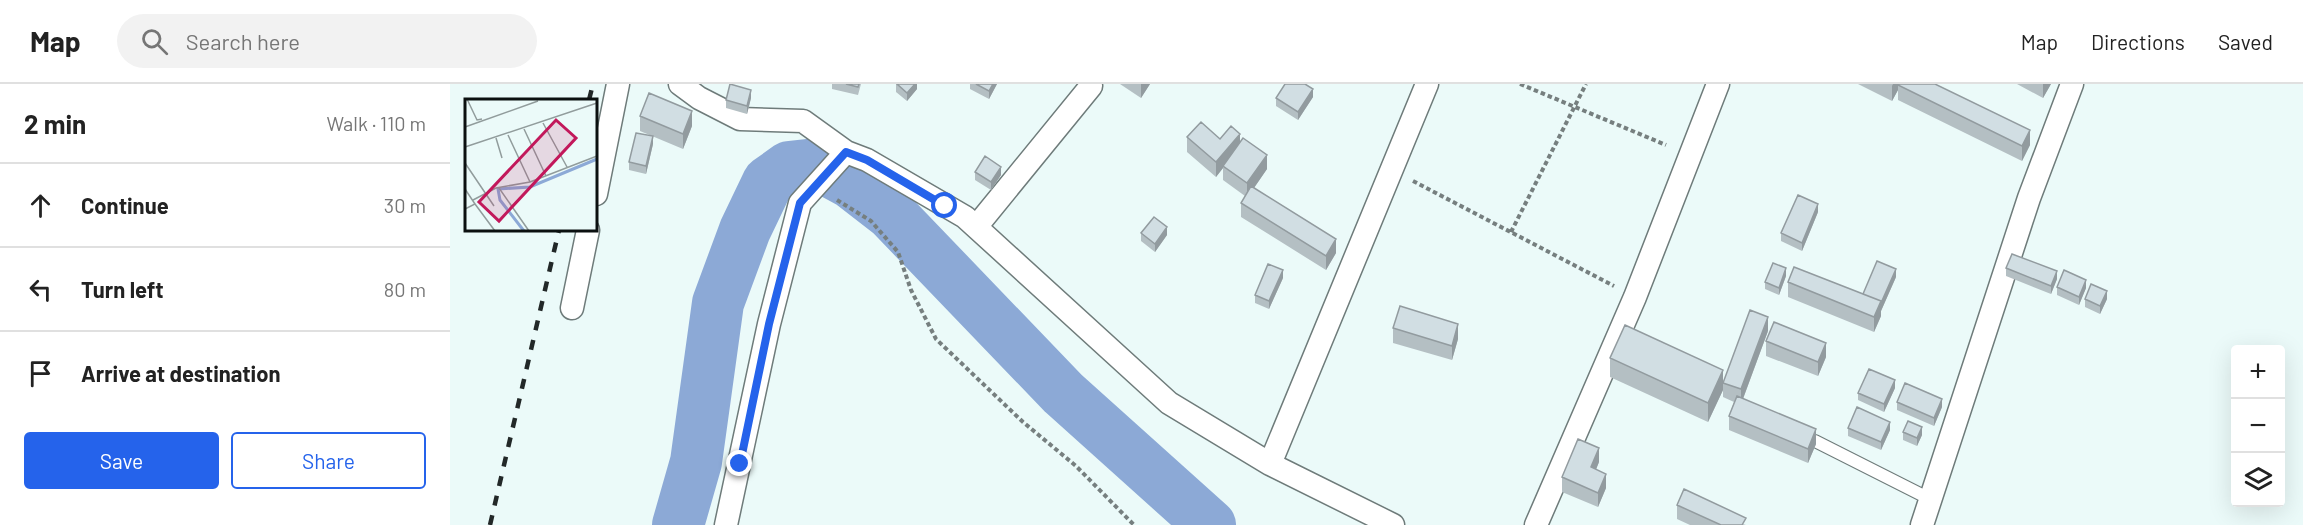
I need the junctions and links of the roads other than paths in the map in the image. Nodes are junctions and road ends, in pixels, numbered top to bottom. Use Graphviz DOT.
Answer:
graph roads {
  1 [pos="618,84"];
  2 [pos="680,84"];
  3 [pos="1427,84"];
  4 [pos="1718,84"];
  5 [pos="2072,84"];
  6 [pos="1090,86"];
  7 [pos="844,155"];
  8 [pos="597,189"];
  9 [pos="976,227"];
  10 [pos="588,231"];
  11 [pos="572,308"];
  12 [pos="1815,441"];
  13 [pos="1270,464"];
  14 [pos="1930,499"];
  15 [pos="726,525"];
  16 [pos="1393,525"];
  17 [pos="1536,525"];
  18 [pos="1922,525"];
  1 -- 8 [label="street"];
  2 -- 7 [label="street"];
  3 -- 13 [label="street"];
  4 -- 17 [label="street"];
  5 -- 14 [label="street"];
  6 -- 9 [label="street"];
  7 -- 9 [label="street"];
  7 -- 15 [label="street"];
  9 -- 13 [label="street"];
  10 -- 11 [label="street"];
  12 -- 14 [label="lane"];
  13 -- 16 [label="street"];
  14 -- 18 [label="street"];
}
